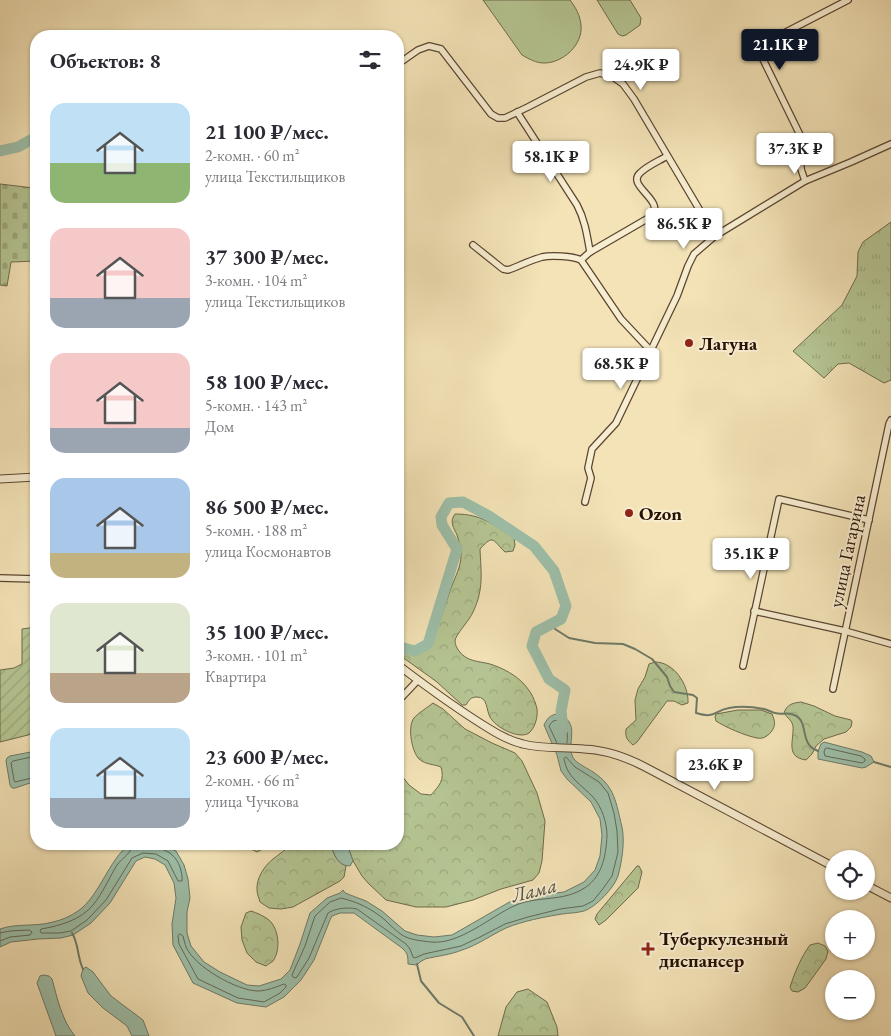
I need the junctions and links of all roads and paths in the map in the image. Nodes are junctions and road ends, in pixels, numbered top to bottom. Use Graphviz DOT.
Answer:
graph roads {
  1 [pos="848,0"];
  2 [pos="404,60"];
  3 [pos="517,112"];
  4 [pos="891,144"];
  5 [pos="667,156"];
  6 [pos="805,181"];
  7 [pos="715,236"];
  8 [pos="472,245"];
  9 [pos="590,252"];
  10 [pos="582,260"];
  11 [pos="651,351"];
  12 [pos="891,420"];
  13 [pos="30,477"];
  14 [pos="0,479"];
  15 [pos="585,502"];
  16 [pos="869,520"];
  17 [pos="0,578"];
  18 [pos="30,579"];
  19 [pos="754,612"];
  20 [pos="845,631"];
  21 [pos="891,644"];
  22 [pos="743,666"];
  23 [pos="404,670"];
  24 [pos="418,680"];
  25 [pos="833,689"];
  26 [pos="404,695"];
  27 [pos="825,862"];
  28 [pos="875,889"];
  29 [pos="891,898"];
  1 -- 6 [label="street"];
  2 -- 3 [label="street"];
  3 -- 5 [label="street"];
  3 -- 9 [label="street"];
  4 -- 6 [label="street"];
  5 -- 7 [label="street"];
  5 -- 9 [label="street"];
  6 -- 7 [label="street"];
  7 -- 11 [label="street"];
  8 -- 10 [label="street"];
  9 -- 10 [label="street"];
  10 -- 11 [label="street"];
  11 -- 15 [label="street"];
  12 -- 16 [label="street, улица Гагарина"];
  13 -- 14 [label="street"];
  16 -- 19 [label="street"];
  16 -- 20 [label="street, улица Гагарина"];
  17 -- 18 [label="street"];
  19 -- 20 [label="street"];
  19 -- 22 [label="street"];
  20 -- 21 [label="street"];
  20 -- 25 [label="street, улица Гагарина"];
  23 -- 24 [label="street"];
  24 -- 26 [label="street"];
  24 -- 27 [label="street"];
  28 -- 29 [label="street"];
}
